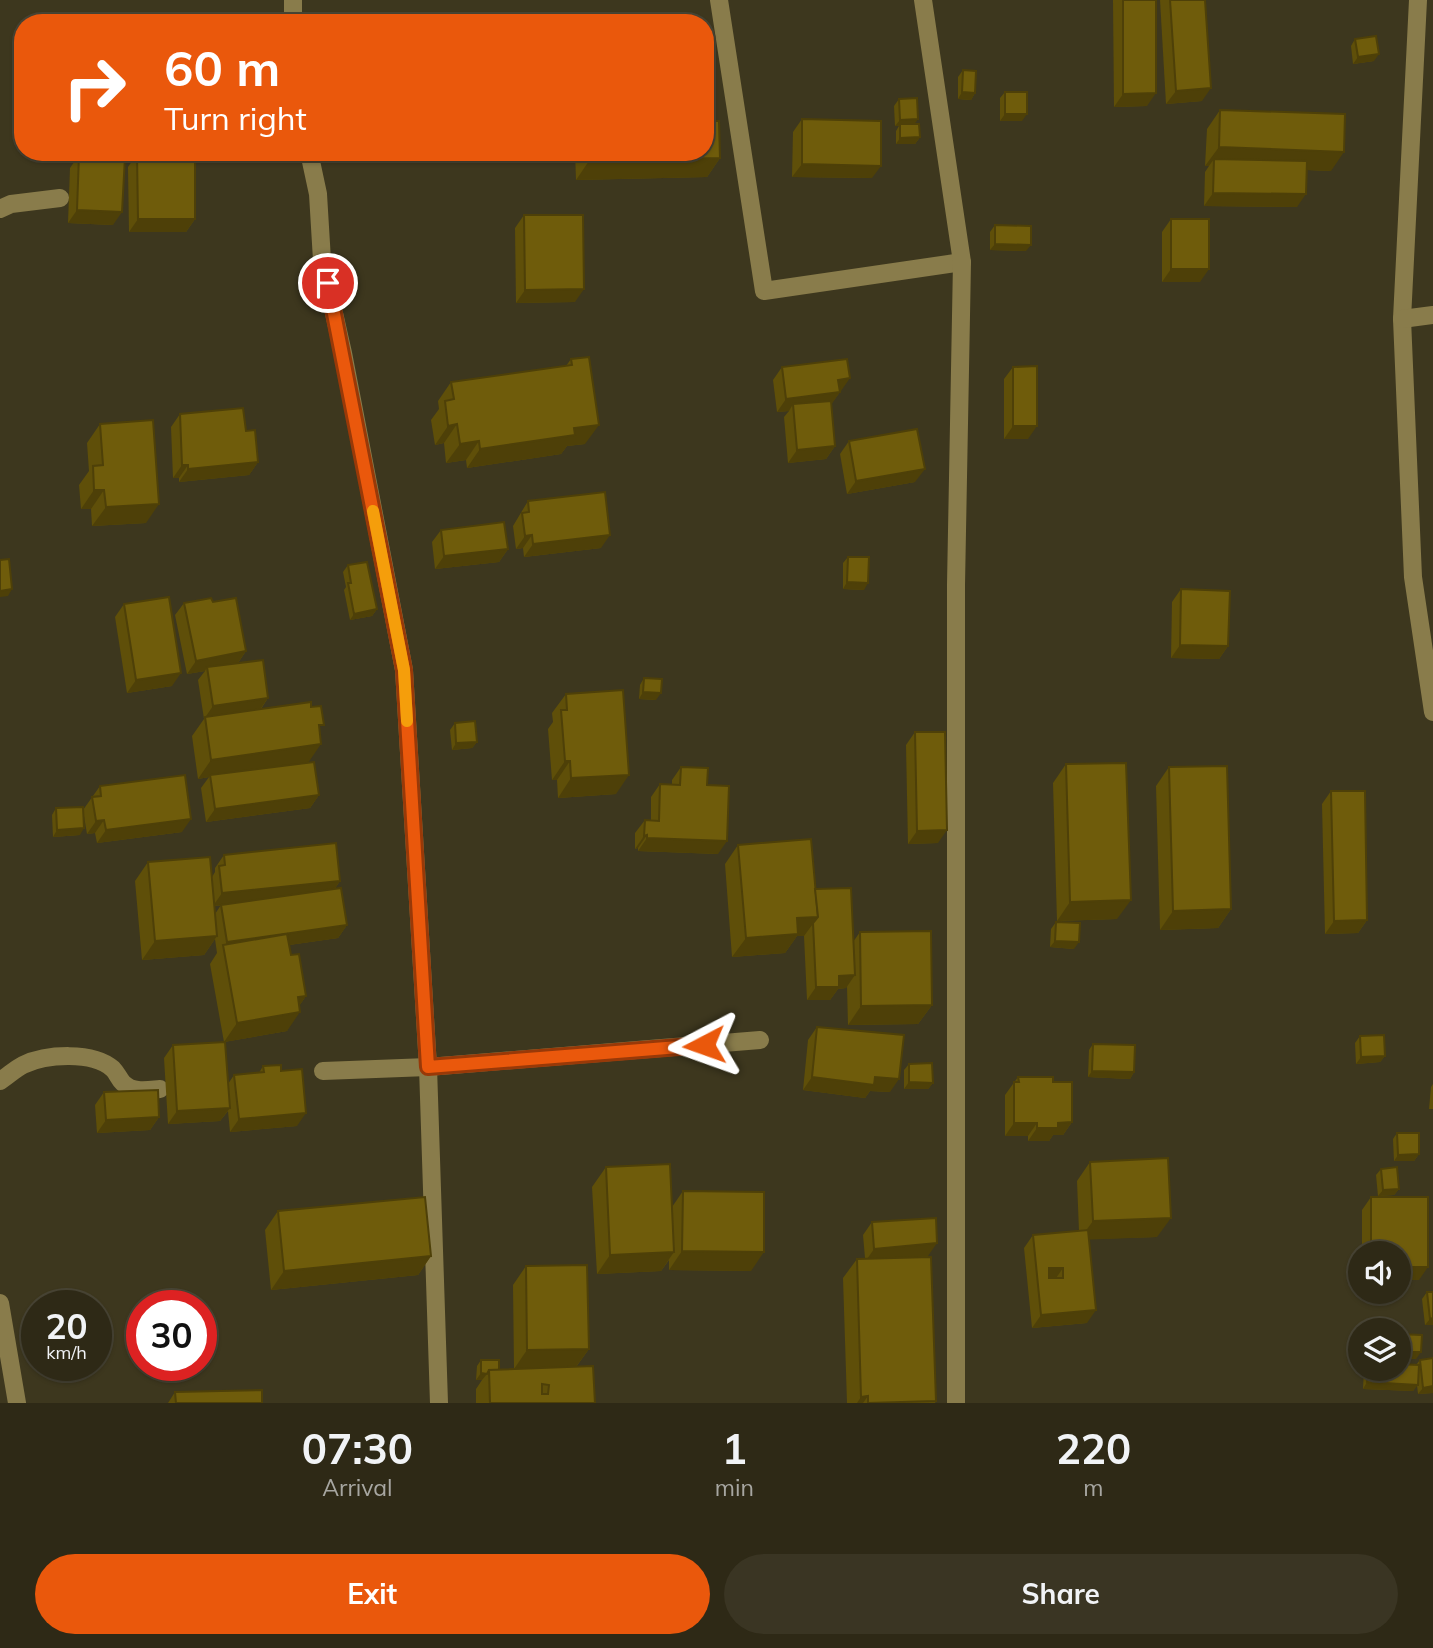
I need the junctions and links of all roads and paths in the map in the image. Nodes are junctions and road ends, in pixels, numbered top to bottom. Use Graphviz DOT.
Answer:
graph roads {
  1 [pos="719,0"];
  2 [pos="923,0"];
  3 [pos="1418,0"];
  4 [pos="311,161"];
  5 [pos="60,198"];
  6 [pos="0,209"];
  7 [pos="962,262"];
  8 [pos="1433,315"];
  9 [pos="1402,319"];
  10 [pos="1433,712"];
  11 [pos="760,1040"];
  12 [pos="428,1067"];
  13 [pos="323,1071"];
  14 [pos="0,1081"];
  15 [pos="160,1089"];
  16 [pos="0,1303"];
  17 [pos="17,1403"];
  18 [pos="439,1403"];
  19 [pos="956,1403"];
  1 -- 7 [label="street"];
  2 -- 7 [label="street"];
  3 -- 9 [label="street"];
  4 -- 12 [label="street"];
  5 -- 6 [label="street"];
  7 -- 19 [label="street"];
  8 -- 9 [label="street"];
  9 -- 10 [label="street"];
  11 -- 12 [label="street"];
  12 -- 13 [label="street"];
  12 -- 18 [label="street"];
  14 -- 15 [label="street"];
  16 -- 17 [label="street"];
}
